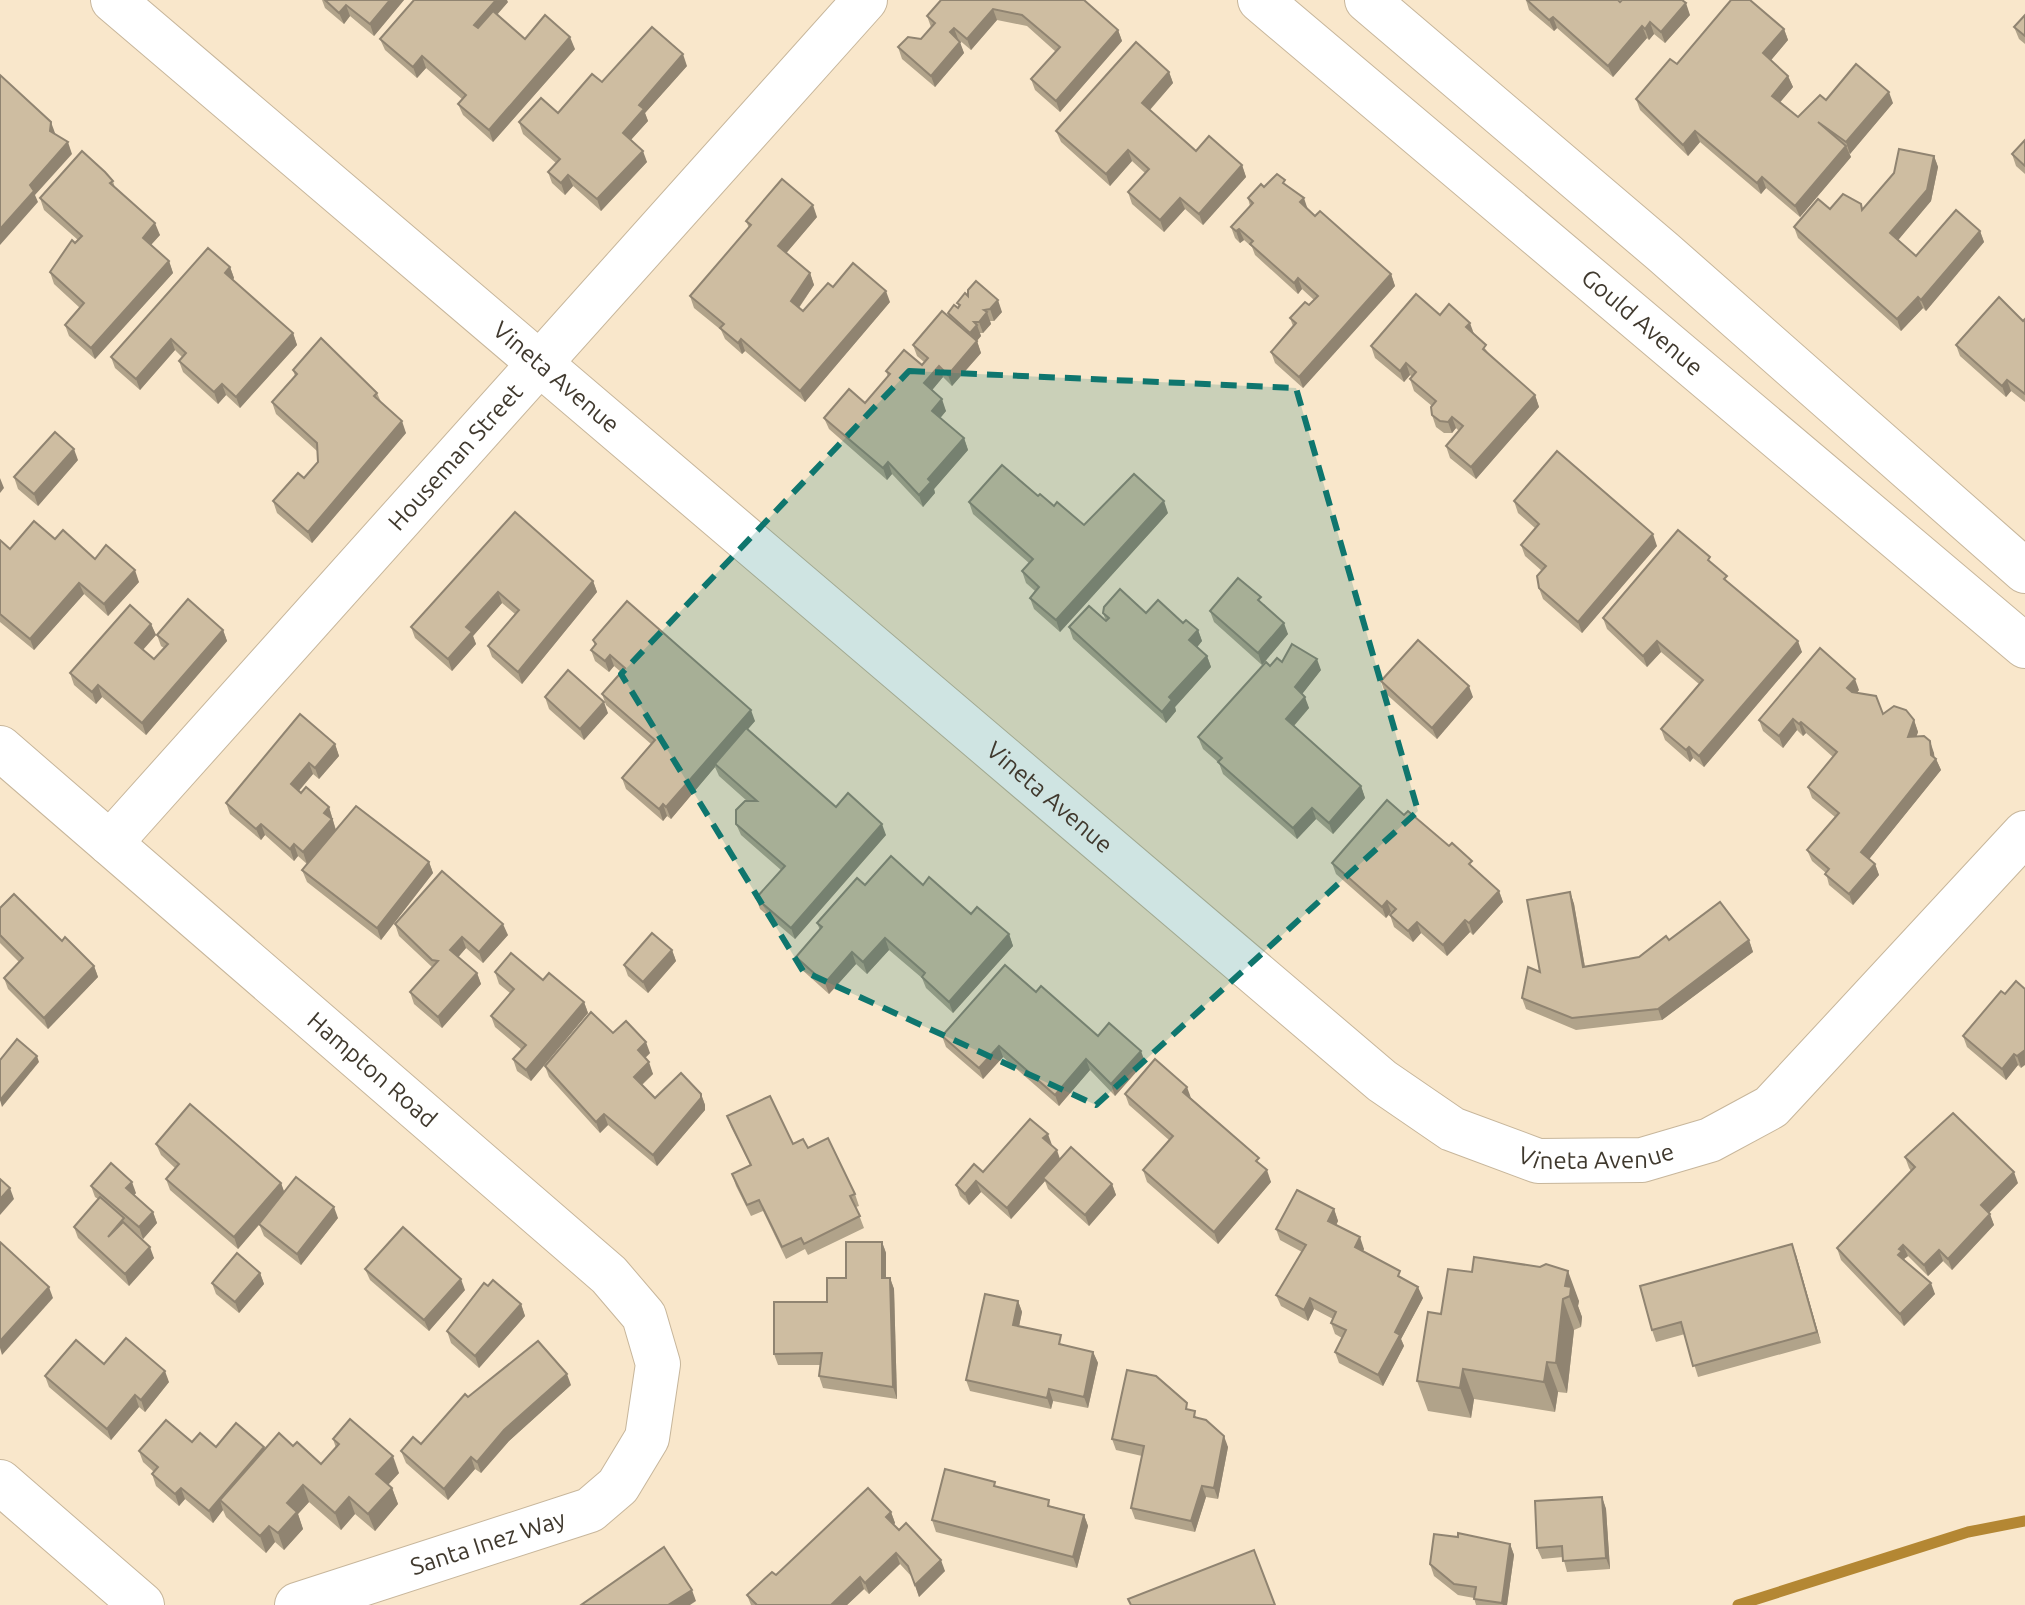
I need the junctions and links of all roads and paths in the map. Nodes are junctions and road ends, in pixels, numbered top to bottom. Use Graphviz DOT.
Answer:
graph roads {
  1 [pos="113,0"];
  2 [pos="865,0"];
  3 [pos="1260,0"];
  4 [pos="1367,0"];
  5 [pos="541,363"];
  6 [pos="2025,571"];
  7 [pos="2025,646"];
  8 [pos="0,748"];
  9 [pos="2025,833"];
  10 [pos="110,843"];
  11 [pos="647,1438"];
  12 [pos="0,1482"];
  13 [pos="142,1605"];
  14 [pos="297,1605"];
  1 -- 5 [label="street, Vineta Avenue"];
  2 -- 5 [label="street, Houseman Street"];
  3 -- 7 [label="street, Gould Avenue"];
  4 -- 6 [label="street"];
  5 -- 9 [label="street, Vineta Avenue"];
  5 -- 10 [label="street, Houseman Street"];
  8 -- 10 [label="street, Hampton Road"];
  10 -- 11 [label="street, Hampton Road"];
  11 -- 14 [label="street, Santa Inez Way"];
  12 -- 13 [label="street"];
}
